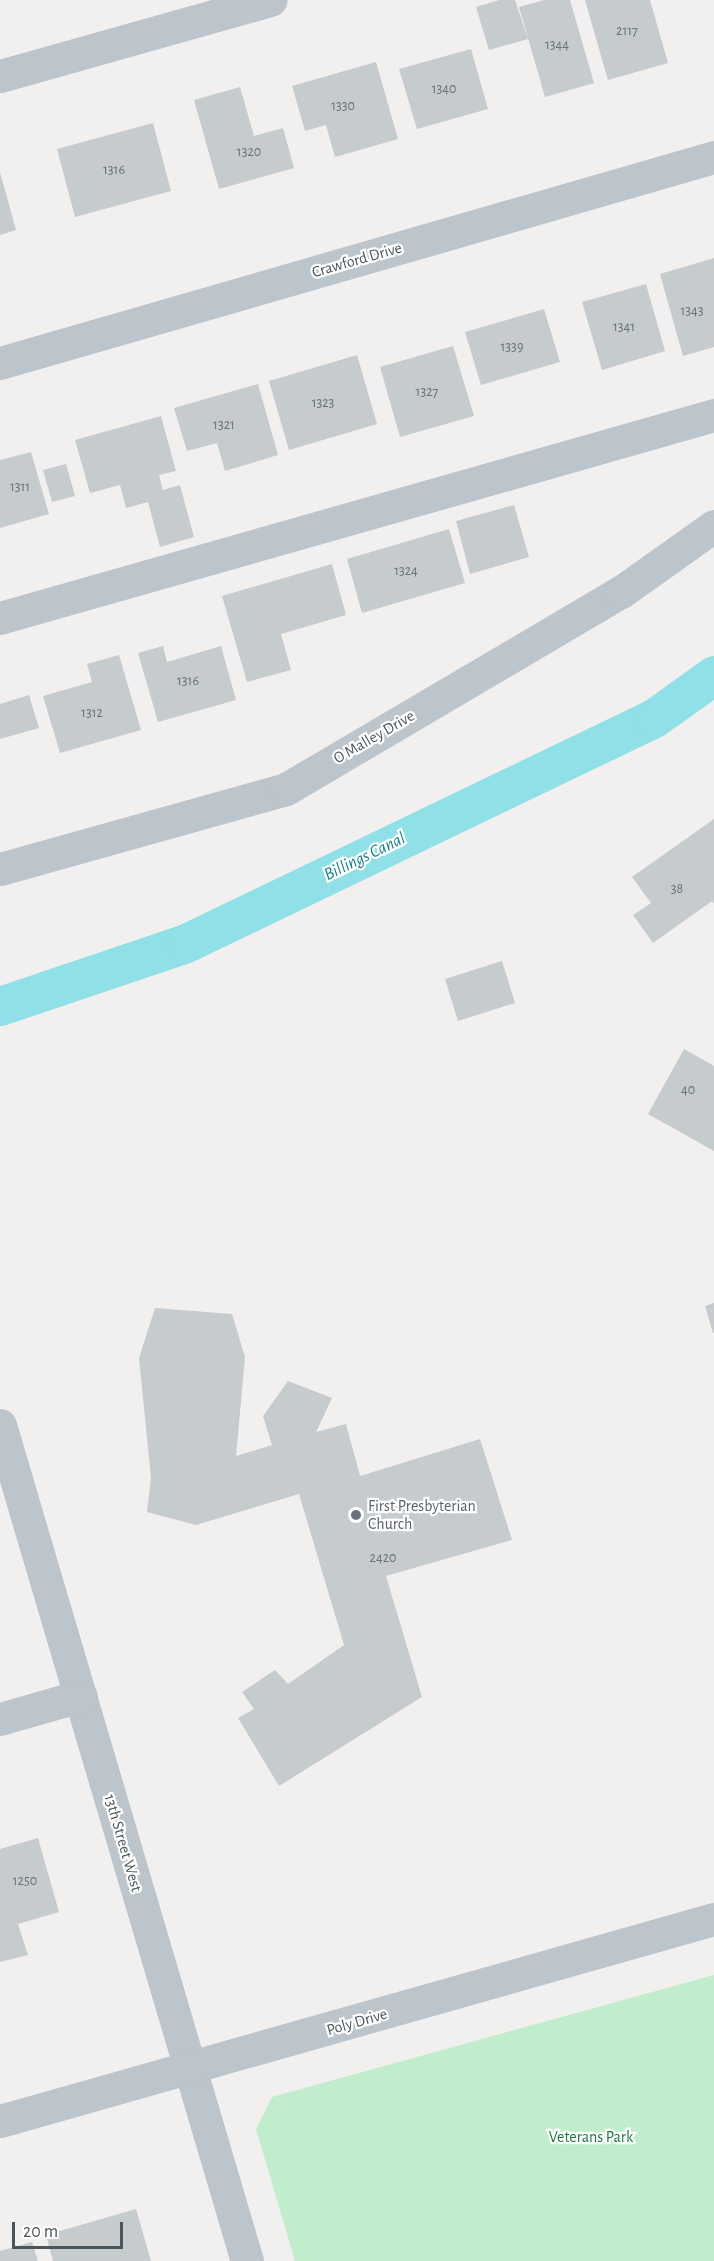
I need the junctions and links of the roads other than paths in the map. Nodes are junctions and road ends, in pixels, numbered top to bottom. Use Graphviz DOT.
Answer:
graph roads {
  1 [pos="271,0"];
  2 [pos="0,76"];
  3 [pos="714,157"];
  4 [pos="0,363"];
  5 [pos="714,415"];
  6 [pos="714,526"];
  7 [pos="0,618"];
  8 [pos="0,869"];
  9 [pos="0,1425"];
  10 [pos="81,1696"];
  11 [pos="0,1719"];
  12 [pos="714,1919"];
  13 [pos="188,2070"];
  14 [pos="0,2121"];
  15 [pos="247,2261"];
  1 -- 2 [label="street"];
  3 -- 4 [label="street, Crawford Drive"];
  5 -- 7 [label="street"];
  6 -- 8 [label="street, O Malley Drive"];
  9 -- 10 [label="street, 13th Street West"];
  10 -- 11 [label="street"];
  10 -- 13 [label="street, 13th Street West"];
  12 -- 13 [label="street, Poly Drive"];
  13 -- 14 [label="street, Poly Drive"];
  13 -- 15 [label="street, 13th Street West"];
}
